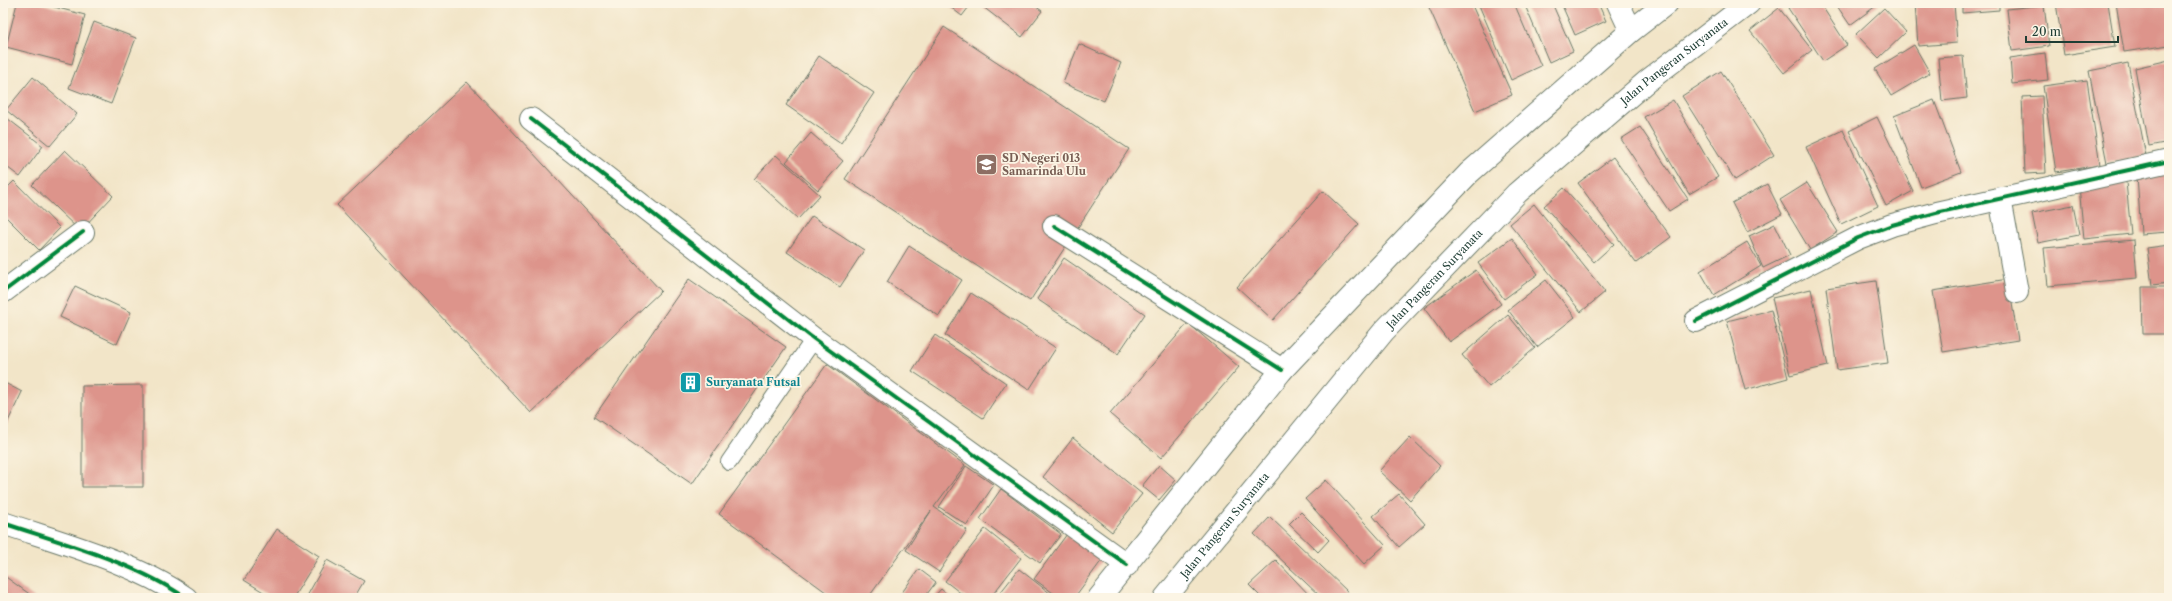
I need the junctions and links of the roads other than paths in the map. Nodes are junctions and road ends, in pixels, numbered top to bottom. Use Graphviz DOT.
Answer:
graph roads {
  1 [pos="1618,3"];
  2 [pos="1667,3"];
  3 [pos="1749,3"];
  4 [pos="1631,31"];
  5 [pos="531,119"];
  6 [pos="2169,161"];
  7 [pos="2000,198"];
  8 [pos="1054,226"];
  9 [pos="83,232"];
  10 [pos="3,292"];
  11 [pos="2017,292"];
  12 [pos="1696,321"];
  13 [pos="814,339"];
  14 [pos="1282,370"];
  15 [pos="729,462"];
  16 [pos="3,523"];
  17 [pos="1127,565"];
  18 [pos="186,598"];
  19 [pos="1099,598"];
  20 [pos="1165,598"];
  1 -- 4 [label="street"];
  2 -- 4 [label="street"];
  3 -- 20 [label="street, Jalan Pangeran Suryanata"];
  4 -- 14 [label="street"];
  5 -- 13 [label="street"];
  6 -- 7 [label="street"];
  7 -- 11 [label="street"];
  7 -- 12 [label="street"];
  8 -- 14 [label="street"];
  9 -- 10 [label="street"];
  13 -- 15 [label="lane"];
  13 -- 17 [label="street"];
  14 -- 17 [label="street"];
  16 -- 18 [label="street"];
  17 -- 19 [label="street"];
}
